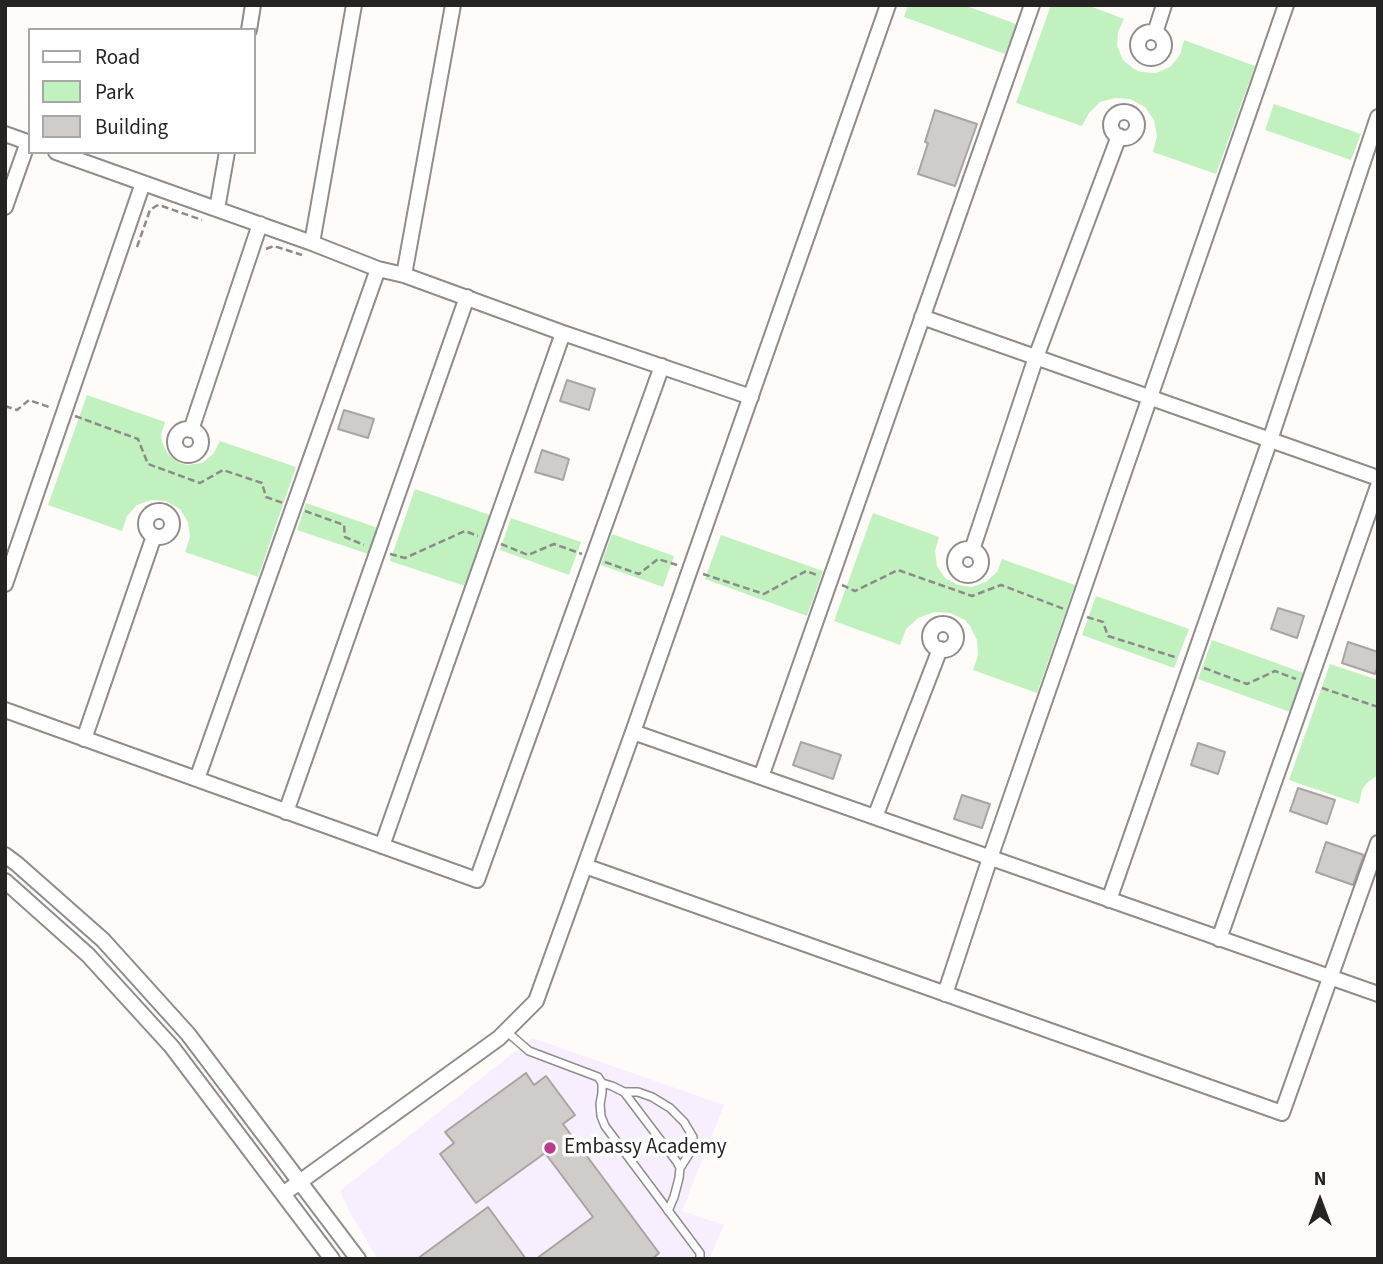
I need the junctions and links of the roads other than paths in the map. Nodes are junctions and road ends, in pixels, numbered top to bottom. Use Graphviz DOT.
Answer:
graph roads {
  1 [pos="253,5"];
  2 [pos="354,5"];
  3 [pos="453,5"];
  4 [pos="888,5"];
  5 [pos="1032,5"];
  6 [pos="1164,5"];
  7 [pos="1286,5"];
  8 [pos="249,28"];
  9 [pos="1155,33"];
  10 [pos="1378,117"];
  11 [pos="5,134"];
  12 [pos="1119,136"];
  13 [pos="28,143"];
  14 [pos="28,146"];
  15 [pos="62,154"];
  16 [pos="227,154"];
  17 [pos="143,183"];
  18 [pos="5,207"];
  19 [pos="217,209"];
  20 [pos="260,224"];
  21 [pos="312,243"];
  22 [pos="378,269"];
  23 [pos="404,275"];
  24 [pos="467,297"];
  25 [pos="922,317"];
  26 [pos="563,333"];
  27 [pos="1036,357"];
  28 [pos="662,366"];
  29 [pos="751,397"];
  30 [pos="1151,397"];
  31 [pos="191,430"];
  32 [pos="1270,440"];
  33 [pos="1378,478"];
  34 [pos="1378,486"];
  35 [pos="154,536"];
  36 [pos="972,550"];
  37 [pos="5,584"];
  38 [pos="940,649"];
  39 [pos="5,710"];
  40 [pos="633,732"];
  41 [pos="84,739"];
  42 [pos="761,777"];
  43 [pos="197,779"];
  44 [pos="286,812"];
  45 [pos="875,817"];
  46 [pos="1378,843"];
  47 [pos="382,846"];
  48 [pos="5,855"];
  49 [pos="990,858"];
  50 [pos="585,866"];
  51 [pos="5,881"];
  52 [pos="1109,900"];
  53 [pos="1219,939"];
  54 [pos="1330,978"];
  55 [pos="945,993"];
  56 [pos="1378,995"];
  57 [pos="506,1031"];
  58 [pos="602,1083"];
  59 [pos="624,1092"];
  60 [pos="680,1168"];
  61 [pos="300,1182"];
  62 [pos="283,1194"];
  63 [pos="668,1211"];
  64 [pos="332,1259"];
  65 [pos="358,1259"];
  66 [pos="700,1259"];
  1 -- 8 [label="street"];
  2 -- 21 [label="street"];
  3 -- 23 [label="street"];
  4 -- 29 [label="street"];
  5 -- 25 [label="street"];
  6 -- 9 [label="street"];
  7 -- 30 [label="street"];
  10 -- 32 [label="street"];
  11 -- 13 [label="street"];
  12 -- 27 [label="street"];
  14 -- 18 [label="street"];
  15 -- 17 [label="street"];
  16 -- 19 [label="street"];
  17 -- 19 [label="street"];
  17 -- 37 [label="street"];
  19 -- 20 [label="street"];
  20 -- 21 [label="street"];
  20 -- 31 [label="street"];
  21 -- 22 [label="street"];
  22 -- 23 [label="street"];
  22 -- 43 [label="street"];
  23 -- 24 [label="street"];
  24 -- 26 [label="street"];
  24 -- 44 [label="street"];
  25 -- 27 [label="street"];
  25 -- 42 [label="street"];
  26 -- 28 [label="street"];
  26 -- 47 [label="street"];
  27 -- 30 [label="street"];
  27 -- 36 [label="street"];
  28 -- 29 [label="street"];
  28 -- 47 [label="street"];
  29 -- 40 [label="street"];
  30 -- 32 [label="street"];
  30 -- 49 [label="street"];
  32 -- 33 [label="street"];
  32 -- 52 [label="street"];
  34 -- 53 [label="street"];
  35 -- 41 [label="street"];
  38 -- 45 [label="street"];
  39 -- 41 [label="street"];
  40 -- 42 [label="street"];
  40 -- 50 [label="street"];
  41 -- 43 [label="street"];
  42 -- 45 [label="street"];
  43 -- 44 [label="street"];
  44 -- 47 [label="street"];
  45 -- 49 [label="street"];
  46 -- 54 [label="street"];
  48 -- 61 [label="street"];
  49 -- 52 [label="street"];
  49 -- 55 [label="street"];
  50 -- 55 [label="street"];
  50 -- 57 [label="street"];
  51 -- 62 [label="street"];
  52 -- 53 [label="street"];
  53 -- 54 [label="street"];
  54 -- 55 [label="street"];
  54 -- 56 [label="street"];
  57 -- 58 [label="lane"];
  57 -- 61 [label="street"];
  58 -- 59 [label="lane"];
  58 -- 63 [label="lane"];
  59 -- 60 [label="lane"];
  59 -- 60 [label="lane"];
  60 -- 63 [label="lane"];
  61 -- 62 [label="street"];
  61 -- 65 [label="street"];
  62 -- 64 [label="street"];
  63 -- 66 [label="lane"];
}
